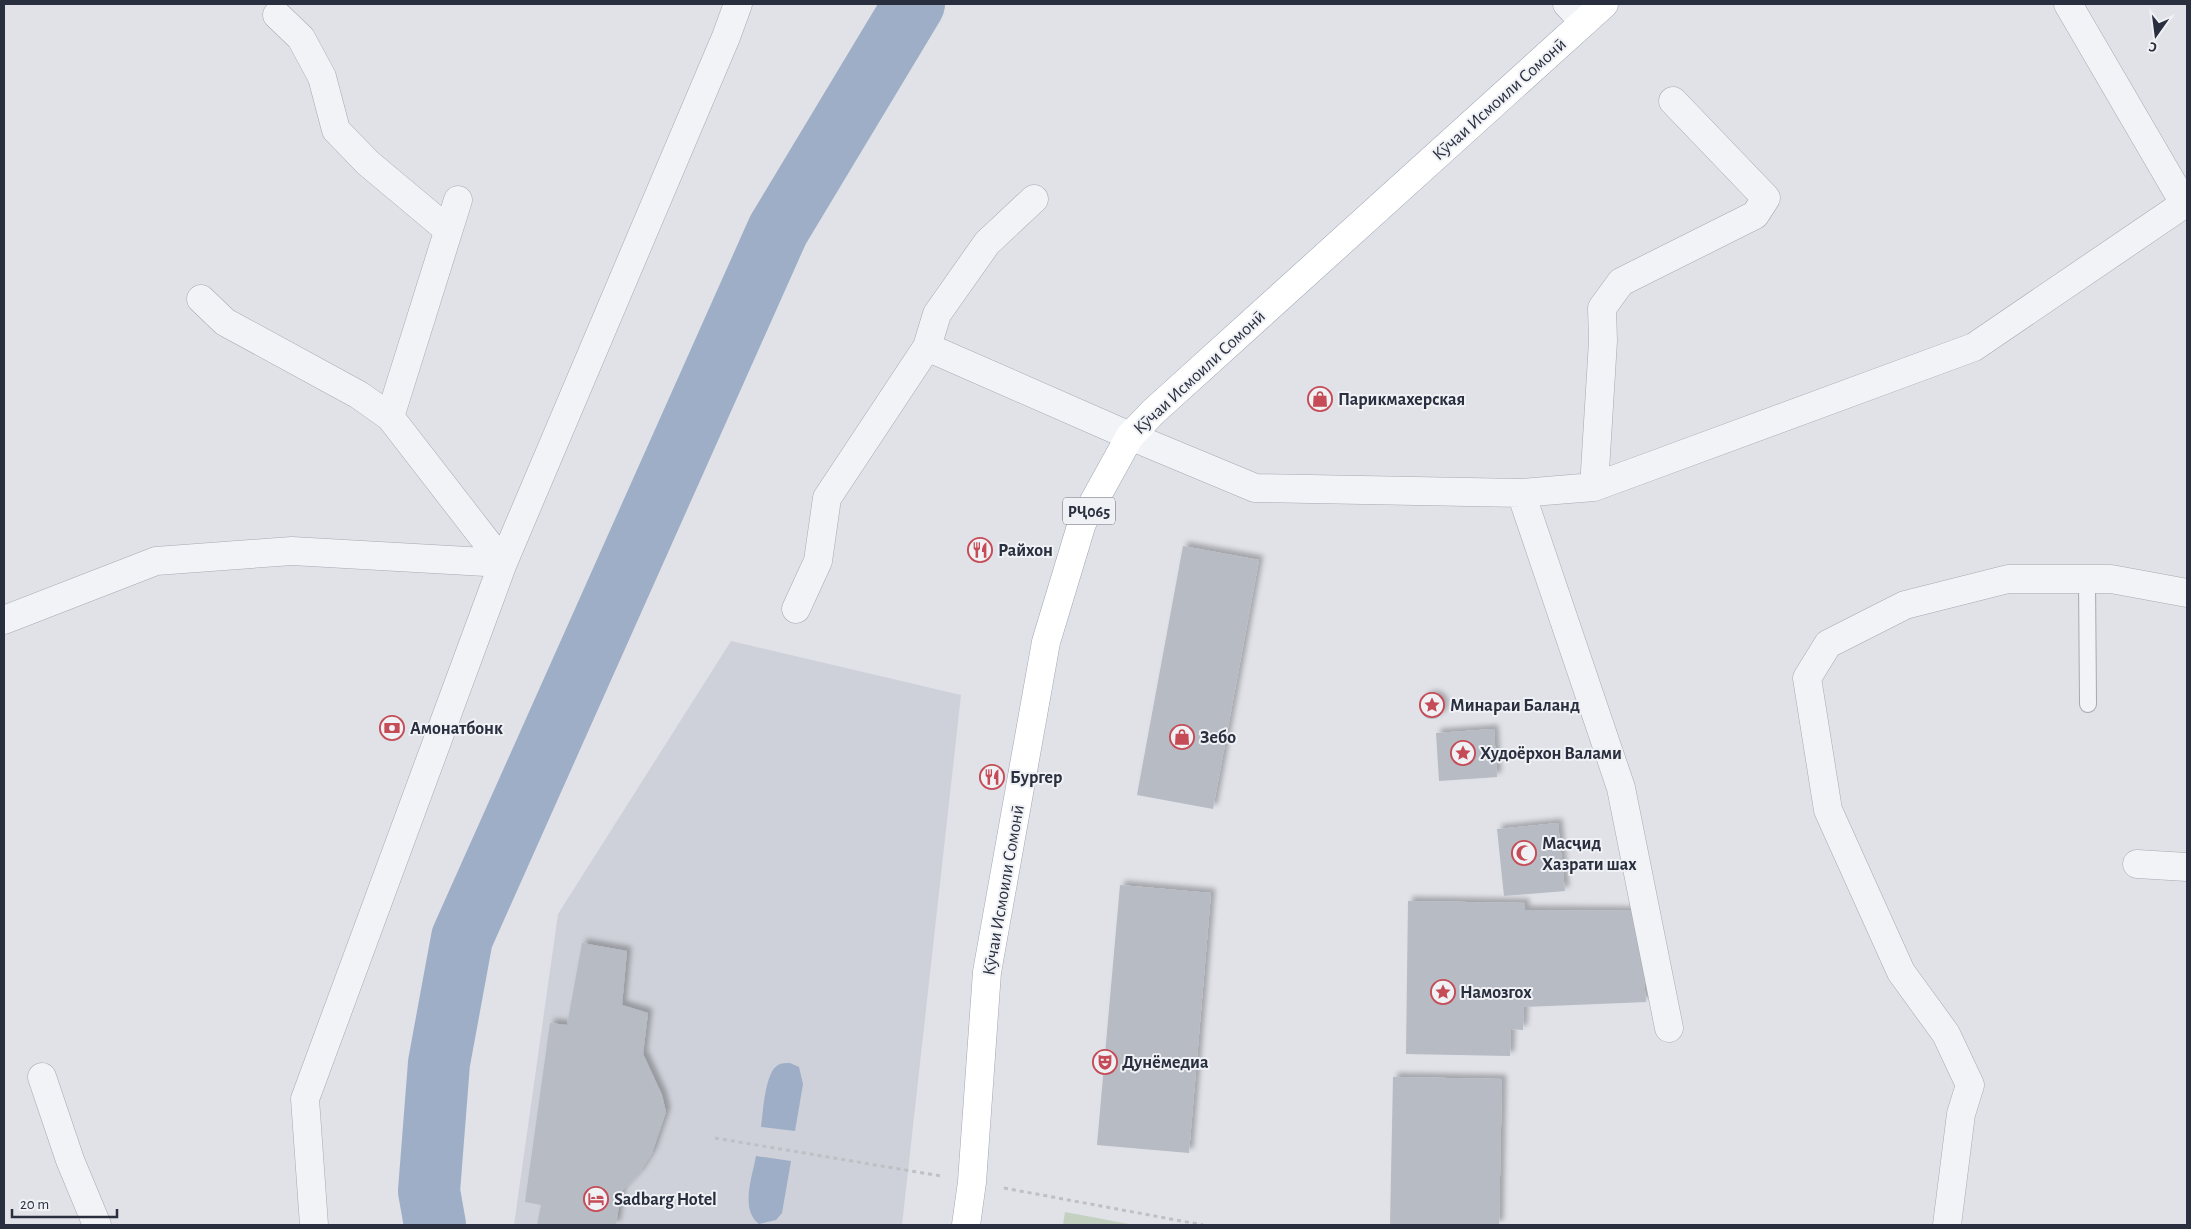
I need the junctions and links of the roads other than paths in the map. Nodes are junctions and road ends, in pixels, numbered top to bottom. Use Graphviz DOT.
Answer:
graph roads {
  1 [pos="738,4"];
  2 [pos="1604,4"];
  3 [pos="2068,4"];
  4 [pos="1575,13"];
  5 [pos="277,15"];
  6 [pos="1673,101"];
  7 [pos="1034,199"];
  8 [pos="458,200"];
  9 [pos="2186,202"];
  10 [pos="448,230"];
  11 [pos="201,299"];
  12 [pos="927,347"];
  13 [pos="390,417"];
  14 [pos="1130,436"];
  15 [pos="1594,486"];
  16 [pos="1520,493"];
  17 [pos="503,563"];
  18 [pos="2088,579"];
  19 [pos="2187,593"];
  20 [pos="796,609"];
  21 [pos="4,620"];
  22 [pos="2088,704"];
  23 [pos="2137,864"];
  24 [pos="2187,867"];
  25 [pos="1669,1028"];
  26 [pos="42,1077"];
  27 [pos="97,1225"];
  28 [pos="314,1225"];
  29 [pos="966,1225"];
  30 [pos="1947,1225"];
  1 -- 17 [label="street"];
  2 -- 4 [label="main road, Кӯчаи Исмоили Сомонӣ / РҶ065"];
  3 -- 9 [label="street"];
  4 -- 14 [label="main road, Кӯчаи Исмоили Сомонӣ / РҶ065"];
  5 -- 10 [label="street"];
  6 -- 15 [label="street"];
  7 -- 12 [label="street"];
  8 -- 10 [label="street"];
  9 -- 15 [label="street"];
  10 -- 13 [label="street"];
  11 -- 13 [label="street"];
  12 -- 14 [label="street"];
  12 -- 20 [label="street"];
  13 -- 17 [label="street"];
  14 -- 16 [label="street"];
  14 -- 29 [label="main road, Кӯчаи Исмоили Сомонӣ / РҶ065"];
  15 -- 16 [label="street"];
  16 -- 25 [label="street"];
  17 -- 21 [label="street"];
  17 -- 28 [label="street"];
  18 -- 19 [label="street"];
  18 -- 22 [label="lane"];
  18 -- 30 [label="street"];
  23 -- 24 [label="street"];
  26 -- 27 [label="street"];
}
